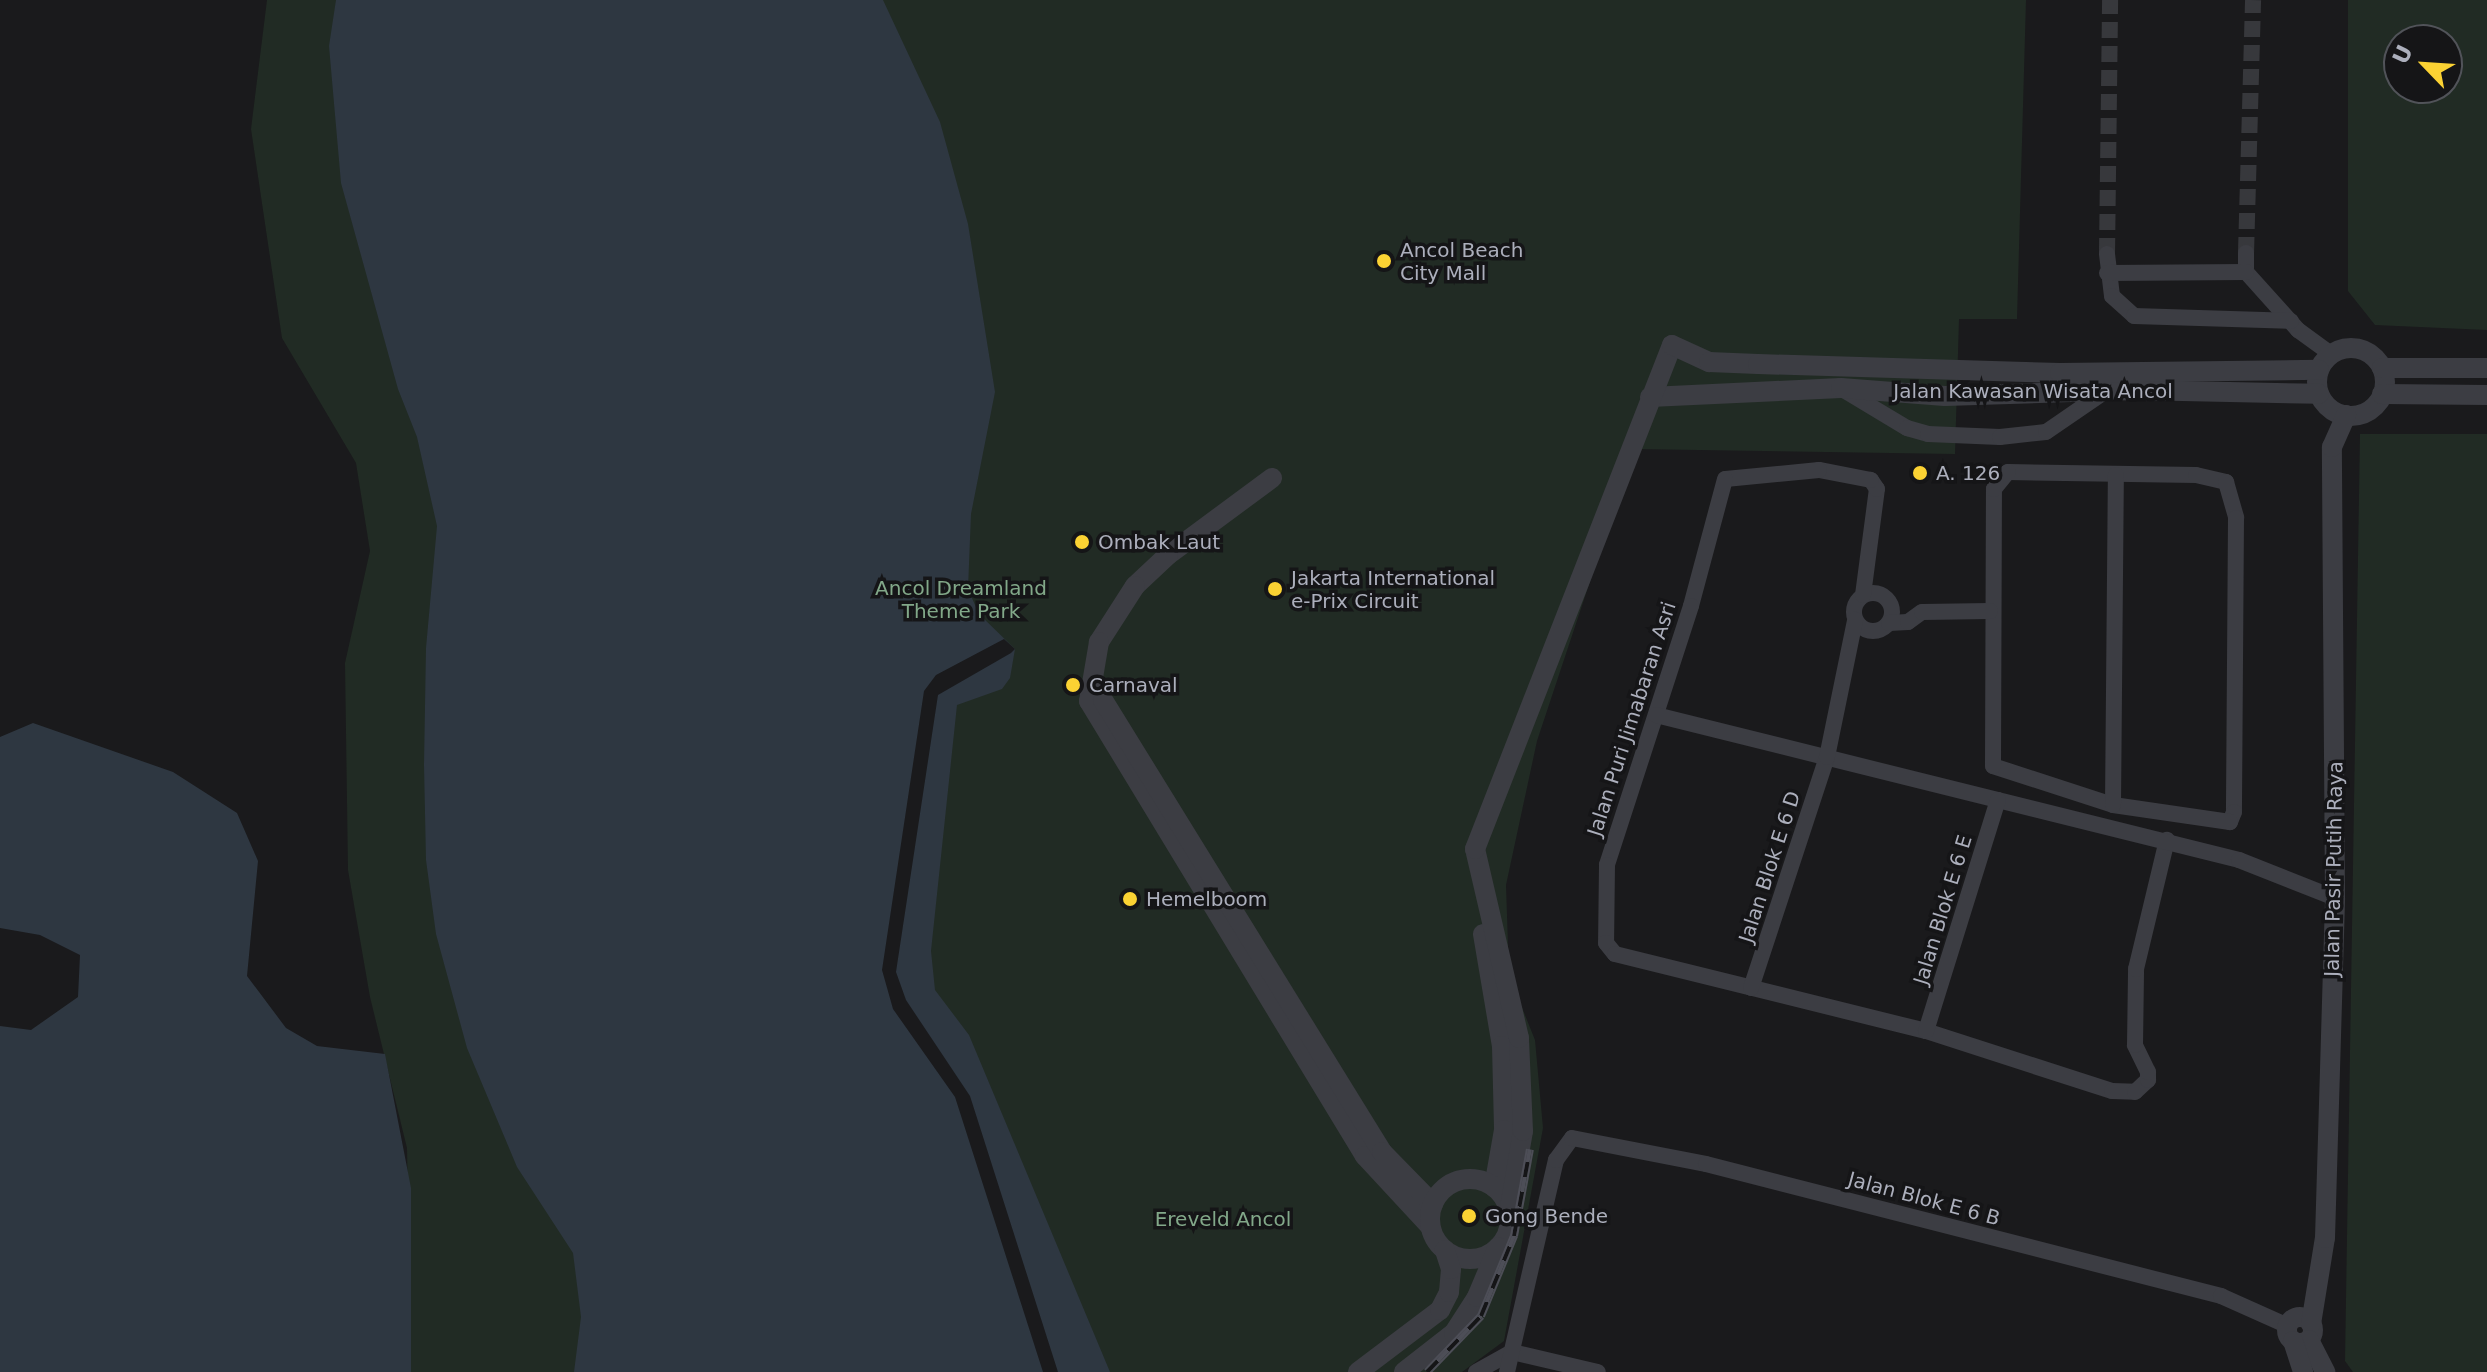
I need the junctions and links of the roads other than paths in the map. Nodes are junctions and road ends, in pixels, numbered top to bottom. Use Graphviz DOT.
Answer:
graph roads {
  1 [pos="2246,253"];
  2 [pos="2107,254"];
  3 [pos="2246,272"];
  4 [pos="2107,273"];
  5 [pos="2291,321"];
  6 [pos="2325,362"];
  7 [pos="1758,364"];
  8 [pos="2382,368"];
  9 [pos="2487,368"];
  10 [pos="1841,388"];
  11 [pos="2107,390"];
  12 [pos="1755,392"];
  13 [pos="2319,394"];
  14 [pos="2382,394"];
  15 [pos="2487,395"];
  16 [pos="1650,397"];
  17 [pos="2346,415"];
  18 [pos="2116,475"];
  19 [pos="1863,595"];
  20 [pos="1890,603"];
  21 [pos="1990,611"];
  22 [pos="1922,612"];
  23 [pos="1855,620"];
  24 [pos="1889,623"];
  25 [pos="1656,715"];
  26 [pos="1827,757"];
  27 [pos="1998,800"];
  28 [pos="2113,805"];
  29 [pos="2167,840"];
  30 [pos="1482,886"];
  31 [pos="2335,898"];
  32 [pos="1751,988"];
  33 [pos="1926,1031"];
  34 [pos="1494,1187"];
  35 [pos="1433,1204"];
  36 [pos="1509,1213"];
  37 [pos="1430,1226"];
  38 [pos="1498,1247"];
  39 [pos="1445,1250"];
  40 [pos="2300,1333"];
  41 [pos="1512,1352"];
  42 [pos="1358,1372"];
  43 [pos="1404,1372"];
  44 [pos="1476,1372"];
  45 [pos="1507,1372"];
  46 [pos="1598,1372"];
  47 [pos="2303,1372"];
  48 [pos="2325,1372"];
  1 -- 3 [label="street"];
  2 -- 4 [label="street"];
  3 -- 4 [label="street"];
  3 -- 5 [label="street"];
  4 -- 5 [label="street"];
  5 -- 6 [label="street"];
  6 -- 7 [label="street, Jalan Kawasan Wisata Ancol"];
  6 -- 8 [label="street"];
  6 -- 13 [label="street"];
  7 -- 12 [label="street"];
  7 -- 16 [label="street, Jalan Kawasan Wisata Ancol"];
  8 -- 9 [label="street"];
  8 -- 14 [label="street"];
  10 -- 11 [label="street, Jalan Kawasan Wisata Ancol"];
  10 -- 11 [label="street"];
  10 -- 12 [label="street, Jalan Kawasan Wisata Ancol"];
  11 -- 13 [label="street, Jalan Kawasan Wisata Ancol"];
  12 -- 16 [label="street, Jalan Kawasan Wisata Ancol"];
  13 -- 17 [label="street"];
  14 -- 15 [label="street"];
  14 -- 17 [label="street"];
  16 -- 30 [label="street"];
  17 -- 31 [label="street, Jalan Pasir Putih Raya"];
  18 -- 21 [label="street"];
  18 -- 28 [label="street"];
  18 -- 28 [label="street"];
  19 -- 20 [label="street"];
  19 -- 23 [label="street"];
  19 -- 25 [label="street, Jalan Puri Jimabaran Asri"];
  20 -- 22 [label="street"];
  20 -- 24 [label="street"];
  21 -- 22 [label="street"];
  21 -- 28 [label="street"];
  22 -- 24 [label="street"];
  23 -- 24 [label="street"];
  23 -- 26 [label="street, Jalan Blok E 6 D"];
  25 -- 26 [label="street"];
  25 -- 32 [label="street, Jalan Puri Jimabaran Asri"];
  26 -- 27 [label="street"];
  26 -- 32 [label="street, Jalan Blok E 6 D"];
  27 -- 29 [label="street"];
  27 -- 33 [label="street, Jalan Blok E 6 E"];
  29 -- 31 [label="street"];
  29 -- 33 [label="street, Jalan Puri Jimabaran Asri"];
  30 -- 34 [label="street"];
  30 -- 36 [label="street"];
  31 -- 40 [label="street, Jalan Pasir Putih Raya"];
  32 -- 33 [label="street, Jalan Puri Jimabaran Asri"];
  34 -- 35 [label="street"];
  34 -- 36 [label="street"];
  35 -- 37 [label="street"];
  35 -- 37 [label="street"];
  36 -- 38 [label="street"];
  37 -- 39 [label="street"];
  38 -- 39 [label="street"];
  38 -- 43 [label="street"];
  39 -- 42 [label="street"];
  40 -- 41 [label="street, Jalan Blok E 6 B"];
  40 -- 47 [label="street, Jalan Pasir Putih Raya"];
  40 -- 48 [label="street"];
  41 -- 44 [label="street"];
  41 -- 45 [label="street"];
  41 -- 46 [label="street"];
}
